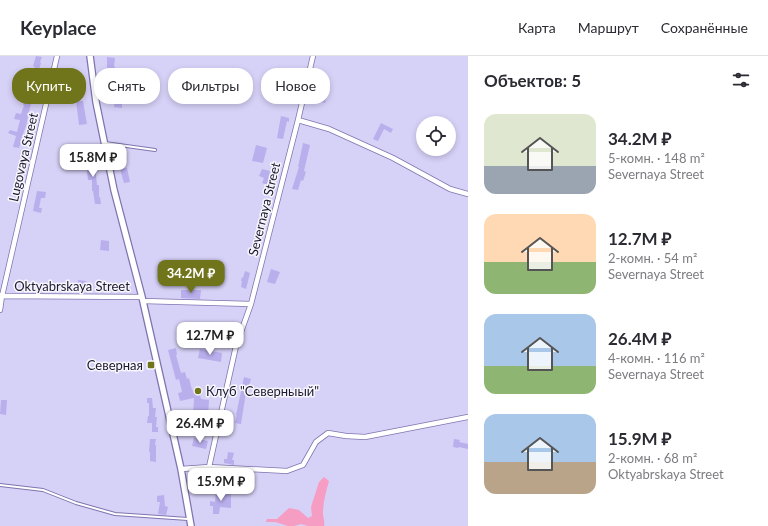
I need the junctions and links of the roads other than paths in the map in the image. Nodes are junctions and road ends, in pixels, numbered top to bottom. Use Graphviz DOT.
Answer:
graph roads {
  1 [pos="57,56"];
  2 [pos="90,56"];
  3 [pos="314,56"];
  4 [pos="298,120"];
  5 [pos="104,143"];
  6 [pos="155,150"];
  7 [pos="468,194"];
  8 [pos="1,296"];
  9 [pos="143,299"];
  10 [pos="251,304"];
  11 [pos="0,310"];
  12 [pos="468,417"];
  13 [pos="209,467"];
  14 [pos="181,469"];
  15 [pos="0,485"];
  16 [pos="190,519"];
  17 [pos="191,526"];
  1 -- 8 [label="street, Lugovaya Street"];
  2 -- 5 [label="street, Oktyabrskaya Street"];
  3 -- 4 [label="street, Severnaya Street"];
  4 -- 7 [label="street"];
  4 -- 10 [label="street, Severnaya Street"];
  5 -- 6 [label="lane"];
  5 -- 9 [label="street, Oktyabrskaya Street"];
  8 -- 9 [label="street, Oktyabrskaya Street"];
  8 -- 11 [label="street, Lugovaya Street"];
  9 -- 10 [label="street"];
  9 -- 14 [label="street, Oktyabrskaya Street"];
  10 -- 13 [label="street, Severnaya Street"];
  12 -- 13 [label="street"];
  13 -- 14 [label="street"];
  14 -- 16 [label="street, Oktyabrskaya Street"];
  15 -- 16 [label="lane"];
  16 -- 17 [label="street, Oktyabrskaya Street"];
}
